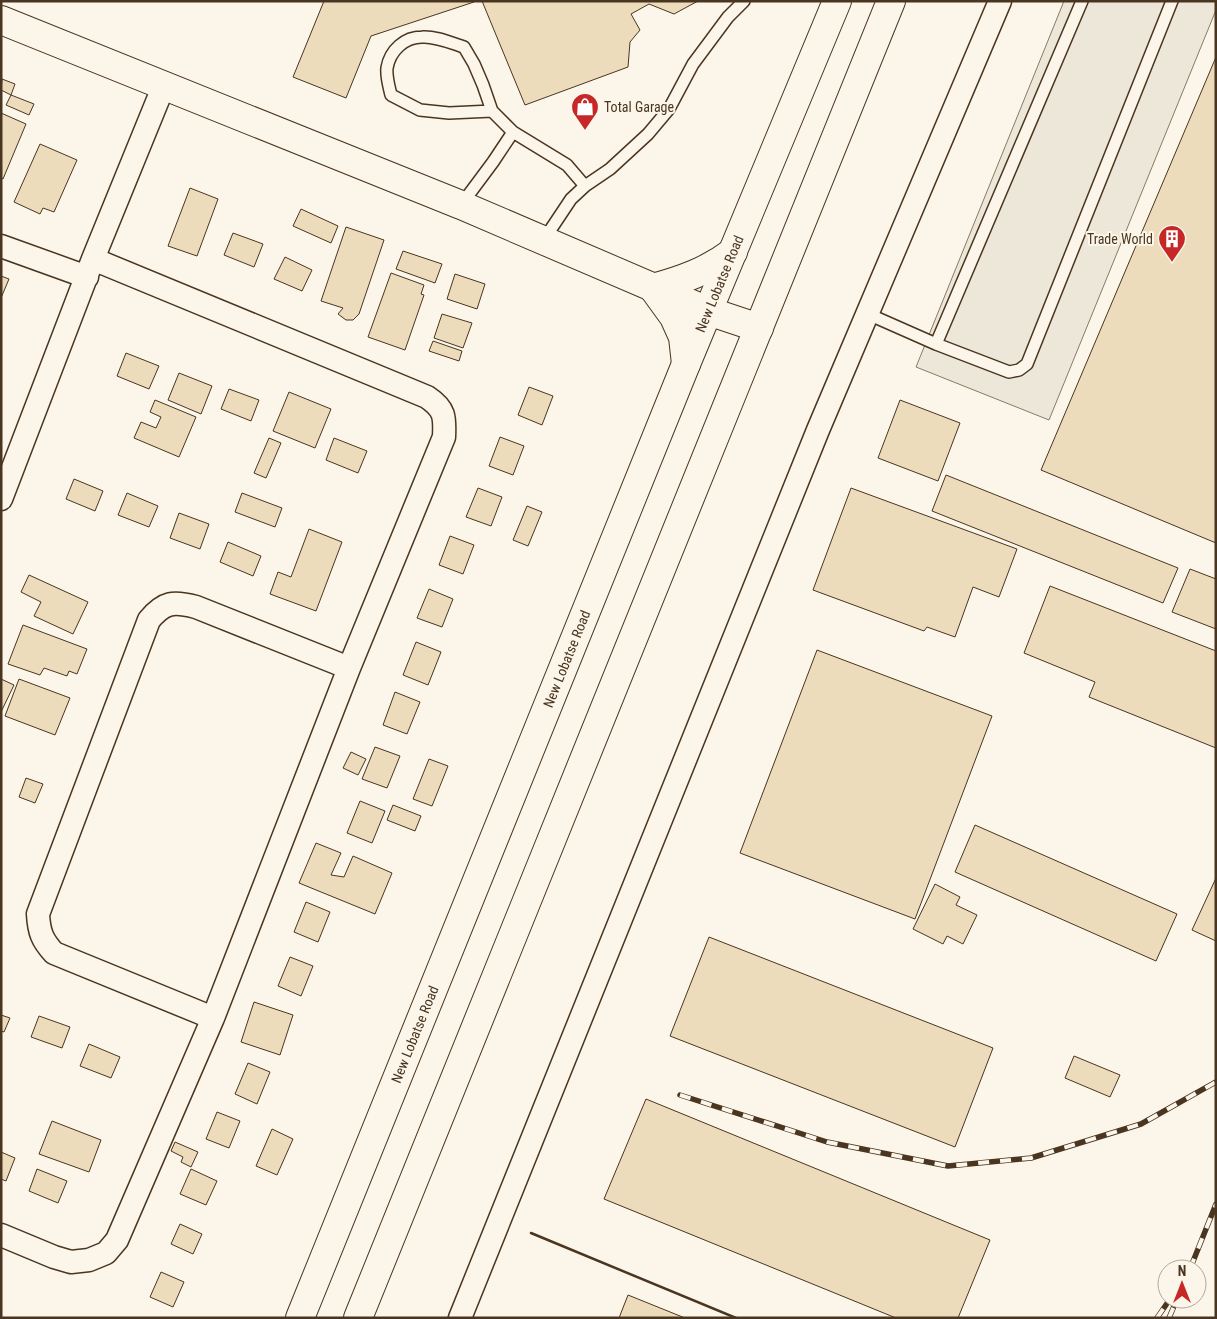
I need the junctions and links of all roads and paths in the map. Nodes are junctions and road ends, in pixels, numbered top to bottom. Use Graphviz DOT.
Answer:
graph roads {
  1 [pos="744,1"];
  2 [pos="837,1"];
  3 [pos="891,1"];
  4 [pos="1000,1"];
  5 [pos="1082,1"];
  6 [pos="1172,1"];
  7 [pos="1,20"];
  8 [pos="164,85"];
  9 [pos="492,111"];
  10 [pos="513,132"];
  11 [pos="585,186"];
  12 [pos="461,205"];
  13 [pos="543,241"];
  14 [pos="1,246"];
  15 [pos="733,252"];
  16 [pos="90,268"];
  17 [pos="653,288"];
  18 [pos="708,311"];
  19 [pos="868,314"];
  20 [pos="758,328"];
  21 [pos="936,344"];
  22 [pos="686,364"];
  23 [pos="1,499"];
  24 [pos="349,668"];
  25 [pos="213,1018"];
  26 [pos="1,1235"];
  27 [pos="300,1318"];
  28 [pos="358,1318"];
  29 [pos="460,1318"];
  1 -- 11 [label="lane"];
  2 -- 15 [label="main road, New Lobatse Road"];
  3 -- 20 [label="main road"];
  4 -- 19 [label="street"];
  5 -- 21 [label="lane"];
  6 -- 21 [label="lane"];
  7 -- 8 [label="main road"];
  8 -- 12 [label="main road"];
  8 -- 16 [label="street"];
  9 -- 9 [label="lane"];
  9 -- 10 [label="lane"];
  10 -- 11 [label="lane"];
  10 -- 12 [label="lane"];
  11 -- 13 [label="lane"];
  12 -- 13 [label="main road"];
  13 -- 17 [label="main road"];
  14 -- 16 [label="street"];
  15 -- 17 [label="main road"];
  15 -- 18 [label="main road, New Lobatse Road"];
  16 -- 23 [label="street"];
  16 -- 24 [label="street"];
  17 -- 18 [label="main road"];
  17 -- 22 [label="main road"];
  18 -- 20 [label="main road"];
  18 -- 22 [label="main road, New Lobatse Road"];
  19 -- 21 [label="lane"];
  19 -- 29 [label="street"];
  20 -- 28 [label="main road"];
  22 -- 27 [label="main road, New Lobatse Road"];
  24 -- 25 [label="street"];
  24 -- 25 [label="street"];
  25 -- 26 [label="street"];
}
